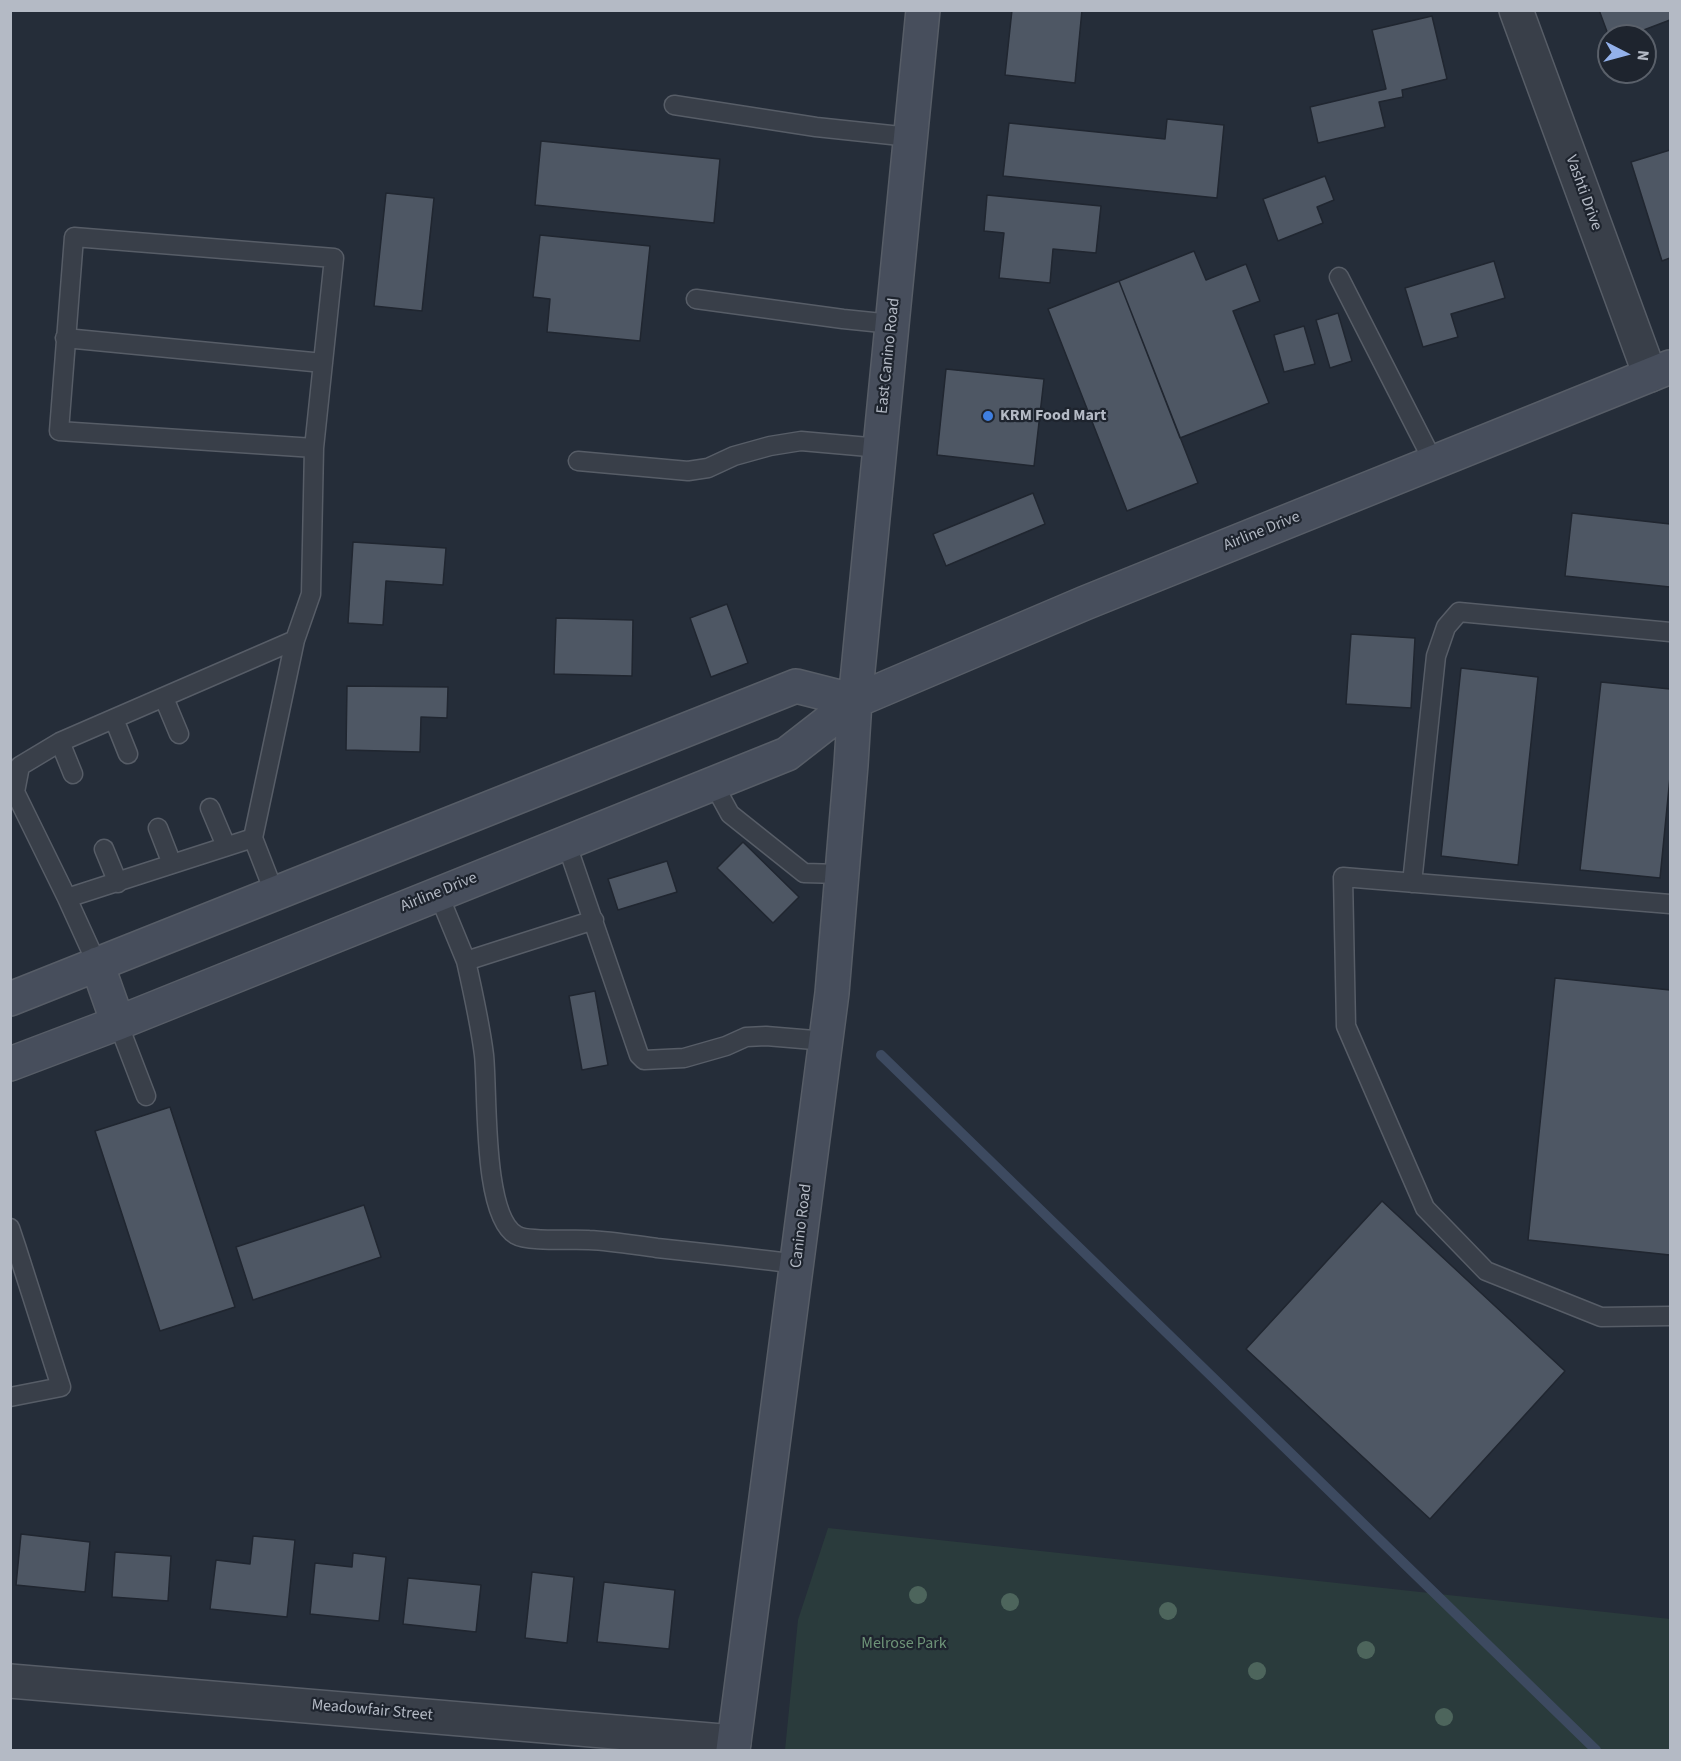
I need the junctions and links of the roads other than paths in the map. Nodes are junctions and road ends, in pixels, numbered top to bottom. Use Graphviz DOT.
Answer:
graph roads {
  1 [pos="923,10"];
  2 [pos="1516,10"];
  3 [pos="674,105"];
  4 [pos="910,137"];
  5 [pos="1339,277"];
  6 [pos="696,299"];
  7 [pos="892,324"];
  8 [pos="65,338"];
  9 [pos="323,363"];
  10 [pos="1660,371"];
  11 [pos="314,448"];
  12 [pos="880,448"];
  13 [pos="578,461"];
  14 [pos="1434,463"];
  15 [pos="1671,632"];
  16 [pos="295,640"];
  17 [pos="164,698"];
  18 [pos="855,701"];
  19 [pos="114,719"];
  20 [pos="179,734"];
  21 [pos="60,742"];
  22 [pos="128,754"];
  23 [pos="73,774"];
  24 [pos="713,783"];
  25 [pos="210,808"];
  26 [pos="158,828"];
  27 [pos="253,838"];
  28 [pos="566,842"];
  29 [pos="226,846"];
  30 [pos="104,849"];
  31 [pos="172,864"];
  32 [pos="841,874"];
  33 [pos="118,883"];
  34 [pos="1412,883"];
  35 [pos="274,892"];
  36 [pos="438,893"];
  37 [pos="67,898"];
  38 [pos="1671,904"];
  39 [pos="594,920"];
  40 [pos="466,961"];
  41 [pos="97,964"];
  42 [pos="10,999"];
  43 [pos="118,1023"];
  44 [pos="826,1041"];
  45 [pos="10,1064"];
  46 [pos="146,1096"];
  47 [pos="10,1228"];
  48 [pos="13,1247"];
  49 [pos="798,1264"];
  50 [pos="1671,1316"];
  51 [pos="10,1397"];
  52 [pos="10,1681"];
  53 [pos="734,1746"];
  1 -- 4 [label="main road, East Canino Road"];
  2 -- 10 [label="street, Vashti Drive"];
  3 -- 4 [label="lane"];
  4 -- 7 [label="main road, East Canino Road"];
  5 -- 14 [label="lane"];
  6 -- 7 [label="lane"];
  7 -- 12 [label="main road, East Canino Road"];
  8 -- 9 [label="lane"];
  8 -- 9 [label="lane"];
  8 -- 11 [label="lane"];
  9 -- 11 [label="lane"];
  10 -- 14 [label="main road, Airline Drive"];
  11 -- 16 [label="lane"];
  12 -- 13 [label="lane"];
  12 -- 18 [label="main road, East Canino Road"];
  14 -- 18 [label="main road, Airline Drive"];
  15 -- 34 [label="lane"];
  16 -- 17 [label="lane"];
  16 -- 27 [label="lane"];
  17 -- 19 [label="lane"];
  17 -- 20 [label="lane"];
  18 -- 24 [label="main road, Airline Drive"];
  18 -- 32 [label="main road, Canino Road"];
  18 -- 35 [label="main road"];
  19 -- 21 [label="lane"];
  19 -- 22 [label="lane"];
  21 -- 23 [label="lane"];
  21 -- 37 [label="lane"];
  24 -- 28 [label="main road, Airline Drive"];
  24 -- 32 [label="lane"];
  25 -- 29 [label="lane"];
  26 -- 31 [label="lane"];
  27 -- 29 [label="lane"];
  27 -- 35 [label="lane"];
  28 -- 36 [label="main road, Airline Drive"];
  28 -- 39 [label="lane"];
  29 -- 31 [label="lane"];
  30 -- 33 [label="lane"];
  31 -- 33 [label="lane"];
  32 -- 44 [label="main road, Canino Road"];
  33 -- 37 [label="lane"];
  34 -- 38 [label="lane"];
  34 -- 50 [label="lane"];
  35 -- 41 [label="main road"];
  36 -- 40 [label="lane"];
  36 -- 43 [label="main road, Airline Drive"];
  37 -- 41 [label="lane"];
  39 -- 40 [label="lane"];
  39 -- 44 [label="lane"];
  40 -- 49 [label="lane"];
  41 -- 42 [label="main road"];
  41 -- 43 [label="main road"];
  43 -- 45 [label="main road, Airline Drive"];
  43 -- 46 [label="lane"];
  44 -- 49 [label="main road, Canino Road"];
  47 -- 48 [label="lane"];
  48 -- 51 [label="lane"];
  49 -- 53 [label="main road, Canino Road"];
  52 -- 53 [label="street, Meadowfair Street"];
}
